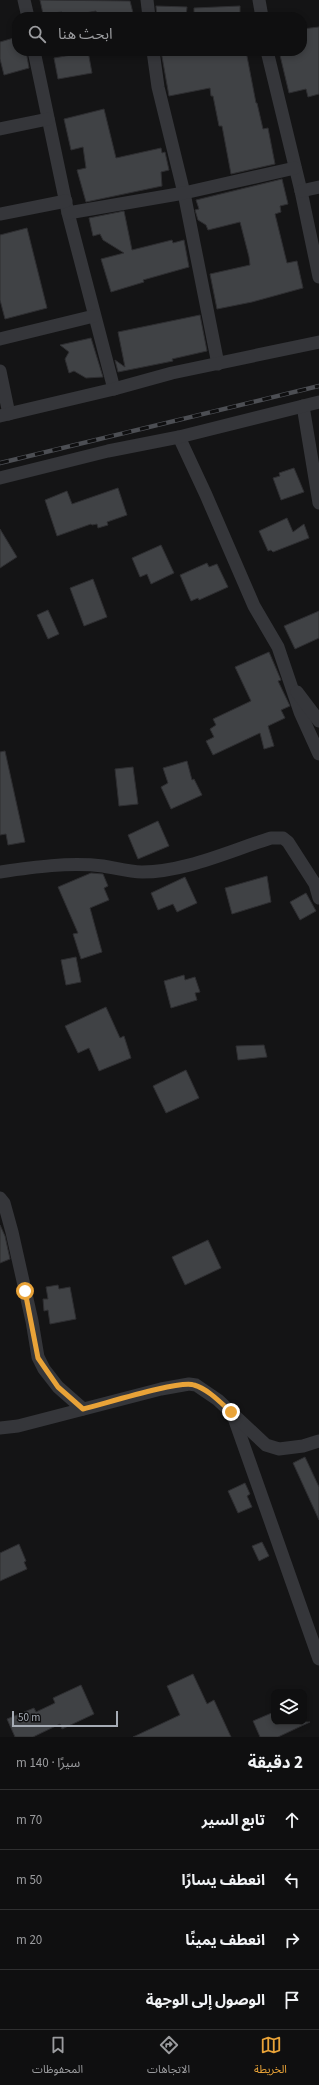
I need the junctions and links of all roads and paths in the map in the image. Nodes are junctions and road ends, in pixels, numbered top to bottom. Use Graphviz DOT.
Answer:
graph roads {
  1 [pos="24,0"];
  2 [pos="147,0"];
  3 [pos="259,0"];
  4 [pos="27,12"];
  5 [pos="148,12"];
  6 [pos="261,12"];
  7 [pos="35,56"];
  8 [pos="155,56"];
  9 [pos="268,56"];
  10 [pos="48,119"];
  11 [pos="0,129"];
  12 [pos="295,168"];
  13 [pos="319,187"];
  14 [pos="301,191"];
  15 [pos="184,193"];
  16 [pos="67,207"];
  17 [pos="0,214"];
  18 [pos="319,277"];
  19 [pos="94,316"];
  20 [pos="0,339"];
  21 [pos="319,342"];
  22 [pos="218,364"];
  23 [pos="0,370"];
  24 [pos="114,390"];
  25 [pos="319,402"];
  26 [pos="302,406"];
  27 [pos="5,415"];
  28 [pos="179,437"];
  29 [pos="0,478"];
  30 [pos="319,503"];
  31 [pos="289,681"];
  32 [pos="319,721"];
  33 [pos="319,754"];
  34 [pos="0,872"];
  35 [pos="319,898"];
  36 [pos="0,1198"];
  37 [pos="83,1409"];
  38 [pos="231,1412"];
  39 [pos="0,1428"];
  40 [pos="319,1441"];
  41 [pos="319,1659"];
  1 -- 4 [label="street"];
  2 -- 5 [label="street"];
  3 -- 6 [label="street"];
  7 -- 10 [label="street"];
  8 -- 15 [label="street"];
  9 -- 12 [label="street"];
  10 -- 11 [label="street"];
  10 -- 16 [label="street"];
  12 -- 14 [label="street"];
  12 -- 15 [label="street"];
  13 -- 14 [label="street"];
  14 -- 18 [label="street"];
  15 -- 16 [label="street"];
  15 -- 22 [label="street"];
  16 -- 17 [label="street"];
  16 -- 19 [label="street"];
  19 -- 20 [label="street"];
  19 -- 24 [label="street"];
  21 -- 22 [label="street"];
  22 -- 24 [label="street"];
  23 -- 27 [label="street"];
  24 -- 27 [label="street"];
  25 -- 26 [label="street"];
  26 -- 28 [label="street"];
  26 -- 30 [label="street"];
  28 -- 29 [label="street"];
  28 -- 31 [label="street"];
  31 -- 32 [label="street"];
  31 -- 33 [label="street"];
  34 -- 35 [label="street"];
  36 -- 37 [label="street"];
  37 -- 38 [label="street"];
  37 -- 39 [label="street"];
  38 -- 40 [label="street"];
  38 -- 41 [label="street"];
}
